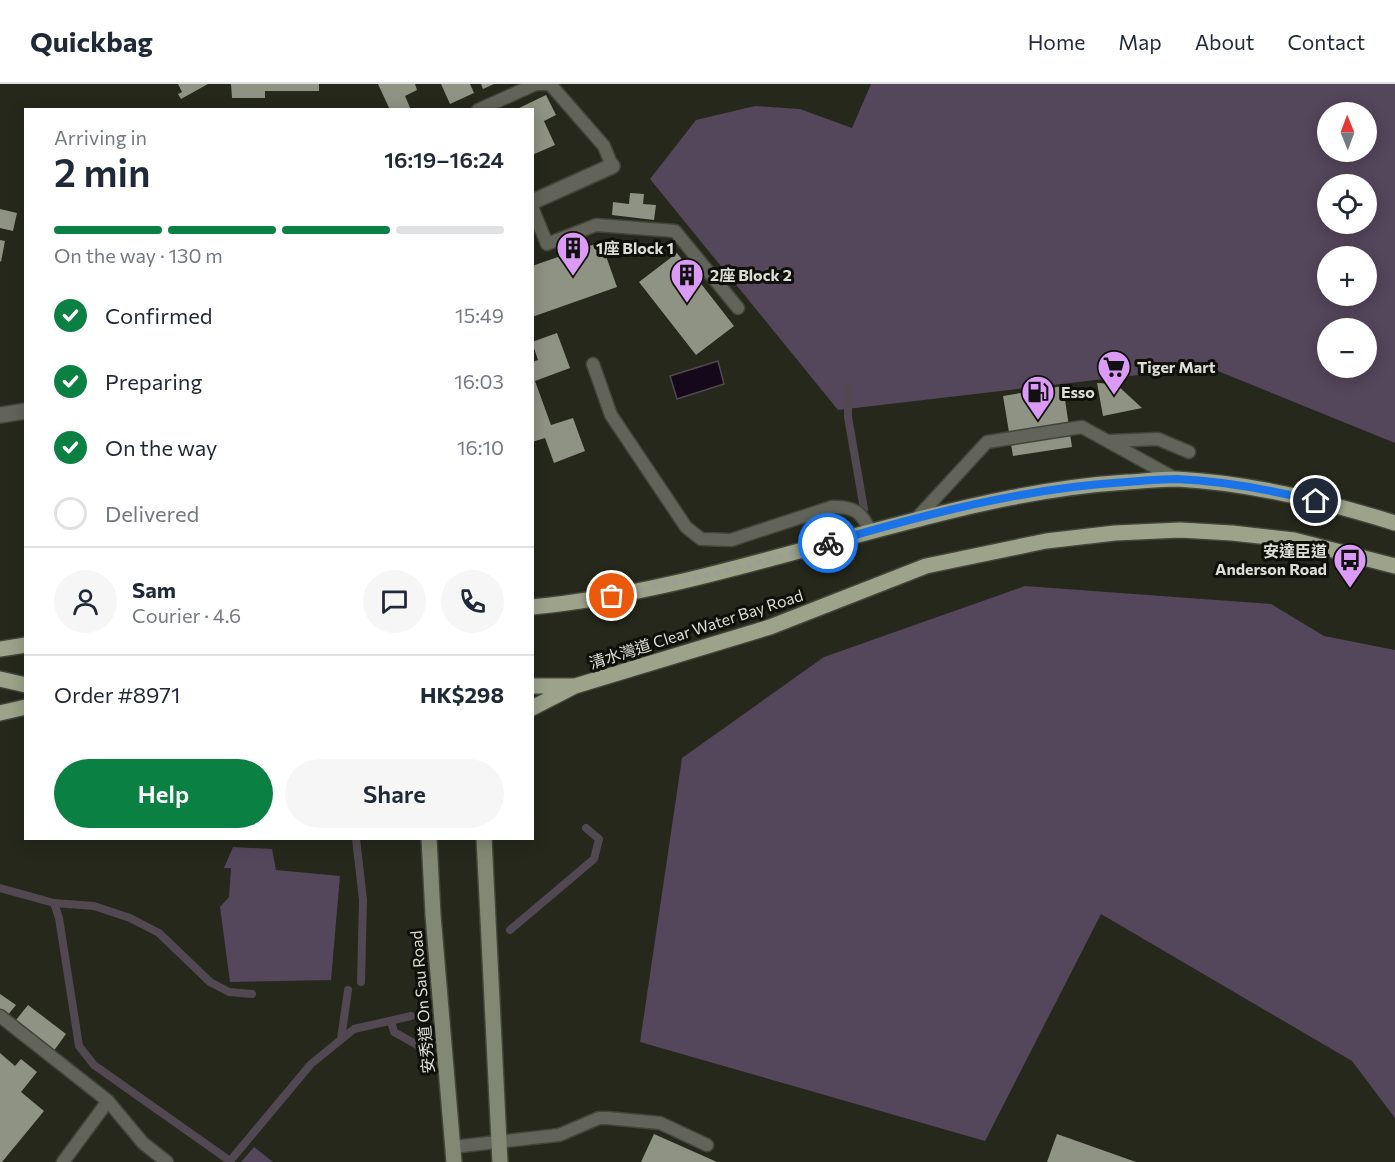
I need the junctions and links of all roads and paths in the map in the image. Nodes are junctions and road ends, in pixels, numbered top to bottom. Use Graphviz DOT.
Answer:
graph roads {
  1 [pos="482,108"];
  2 [pos="612,166"];
  3 [pos="534,201"];
  4 [pos="534,212"];
  5 [pos="738,308"];
  6 [pos="593,364"];
  7 [pos="24,411"];
  8 [pos="0,415"];
  9 [pos="1107,441"];
  10 [pos="1189,452"];
  11 [pos="1176,479"];
  12 [pos="916,519"];
  13 [pos="1395,522"];
  14 [pos="870,531"];
  15 [pos="1395,566"];
  16 [pos="534,607"];
  17 [pos="24,645"];
  18 [pos="1,647"];
  19 [pos="0,679"];
  20 [pos="24,685"];
  21 [pos="534,686"];
  22 [pos="575,686"];
  23 [pos="24,707"];
  24 [pos="534,707"];
  25 [pos="0,713"];
  26 [pos="429,840"];
  27 [pos="484,840"];
  28 [pos="0,1016"];
  29 [pos="108,1101"];
  30 [pos="500,1143"];
  31 [pos="707,1145"];
  32 [pos="454,1154"];
  33 [pos="63,1162"];
  34 [pos="167,1162"];
  35 [pos="500,1162"];
  1 -- 2 [label="lane"];
  2 -- 3 [label="street"];
  4 -- 5 [label="lane"];
  6 -- 14 [label="lane"];
  7 -- 8 [label="street"];
  9 -- 10 [label="lane"];
  9 -- 11 [label="lane"];
  9 -- 12 [label="lane"];
  11 -- 12 [label="main road"];
  11 -- 13 [label="main road"];
  12 -- 14 [label="main road"];
  14 -- 16 [label="main road"];
  15 -- 22 [label="main road, 清水灣道 Clear Water Bay Road"];
  17 -- 18 [label="main road"];
  19 -- 20 [label="main road"];
  21 -- 22 [label="main road, 清水灣道 Clear Water Bay Road"];
  22 -- 24 [label="main road"];
  23 -- 25 [label="main road"];
  26 -- 32 [label="main road, 安秀道 On Sau Road"];
  27 -- 30 [label="main road"];
  28 -- 29 [label="lane"];
  29 -- 33 [label="lane"];
  29 -- 34 [label="lane"];
  30 -- 31 [label="lane"];
  30 -- 32 [label="lane"];
  30 -- 35 [label="main road"];
}
